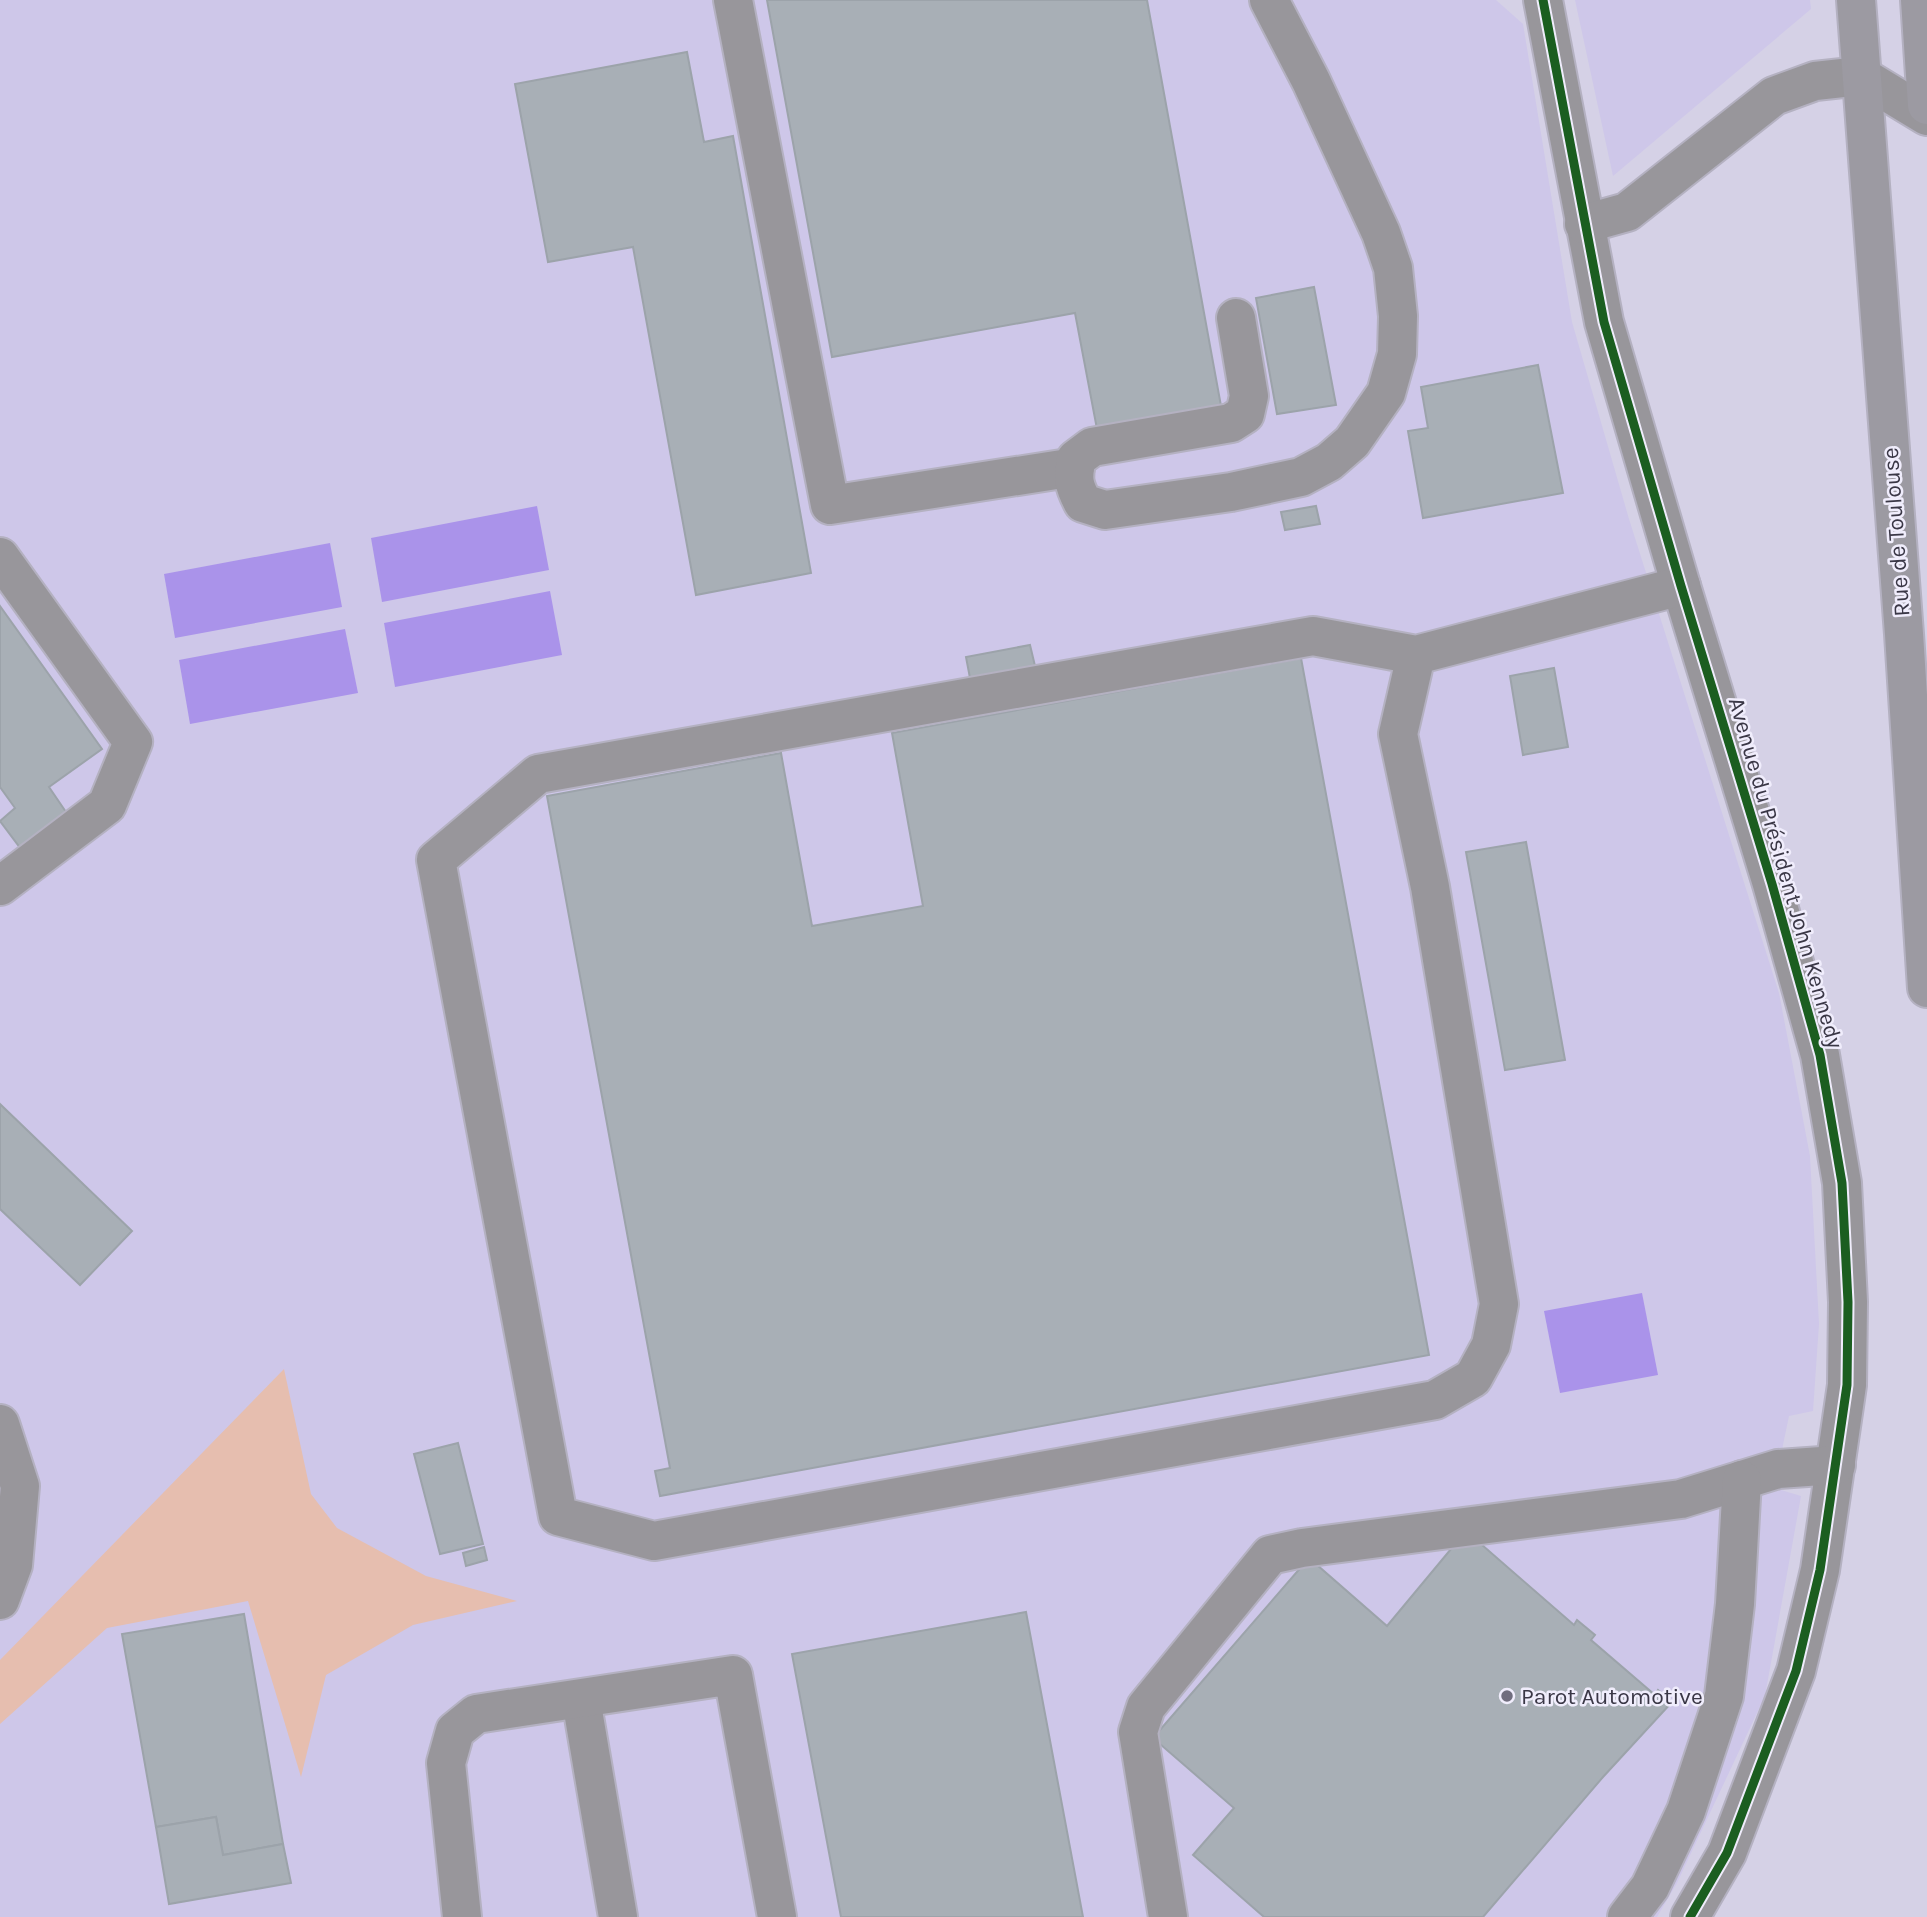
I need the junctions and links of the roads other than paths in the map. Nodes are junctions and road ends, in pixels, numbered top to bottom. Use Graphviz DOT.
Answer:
graph roads {
  1 [pos="733,0"];
  2 [pos="1269,0"];
  3 [pos="1543,0"];
  4 [pos="1856,0"];
  5 [pos="1920,0"];
  6 [pos="1861,76"];
  7 [pos="1927,105"];
  8 [pos="1927,116"];
  9 [pos="1584,224"];
  10 [pos="1236,318"];
  11 [pos="1075,467"];
  12 [pos="0,558"];
  13 [pos="1681,586"];
  14 [pos="1915,633"];
  15 [pos="1416,654"];
  16 [pos="0,886"];
  17 [pos="1927,988"];
  18 [pos="0,1424"];
  19 [pos="1836,1465"];
  20 [pos="1742,1480"];
  21 [pos="0,1600"];
  22 [pos="581,1699"];
  23 [pos="462,1917"];
  24 [pos="618,1917"];
  25 [pos="776,1917"];
  26 [pos="1168,1917"];
  27 [pos="1628,1917"];
  28 [pos="1690,1917"];
  1 -- 11 [label="street"];
  2 -- 11 [label="street"];
  3 -- 9 [label="street, Avenue du Président John Kennedy"];
  4 -- 6 [label="main road, Rue de Toulouse"];
  5 -- 7 [label="main road"];
  6 -- 8 [label="street"];
  6 -- 9 [label="street"];
  6 -- 14 [label="main road, Rue de Toulouse"];
  9 -- 13 [label="street, Avenue du Président John Kennedy"];
  10 -- 11 [label="street"];
  12 -- 16 [label="street"];
  13 -- 15 [label="street"];
  13 -- 19 [label="street, Avenue du Président John Kennedy"];
  14 -- 17 [label="main road, Rue de Toulouse"];
  15 -- 15 [label="street"];
  18 -- 21 [label="street"];
  19 -- 20 [label="street"];
  19 -- 28 [label="street, Avenue du Président John Kennedy"];
  20 -- 26 [label="street"];
  20 -- 27 [label="street"];
  22 -- 23 [label="street"];
  22 -- 24 [label="street"];
  22 -- 25 [label="street"];
}
